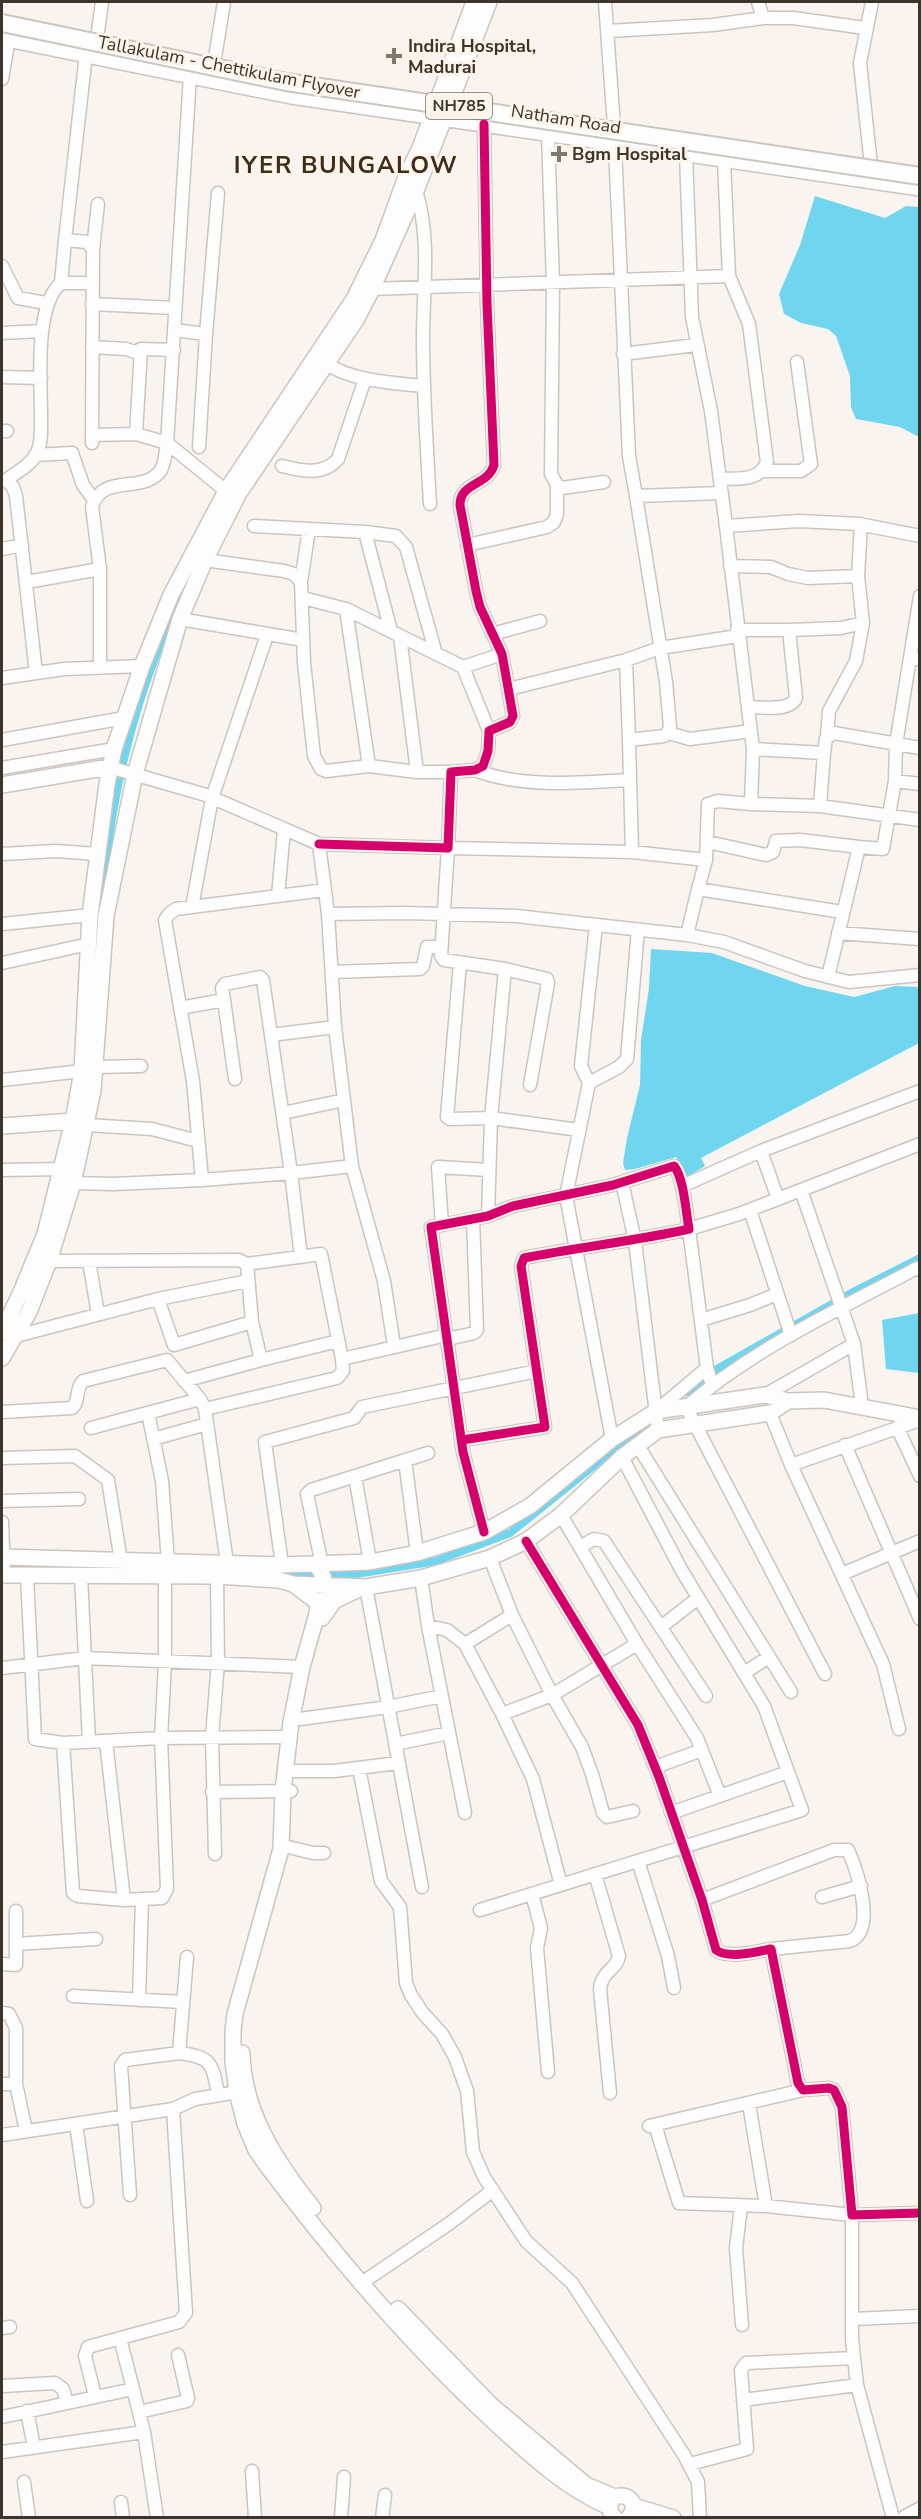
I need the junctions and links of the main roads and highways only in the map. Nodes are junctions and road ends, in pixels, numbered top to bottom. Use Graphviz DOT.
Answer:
graph roads {
  1 [pos="474,2"];
  2 [pos="489,2"];
  3 [pos="2,22"];
  4 [pos="4,37"];
  5 [pos="445,100"];
  6 [pos="439,116"];
  7 [pos="920,174"];
  8 [pos="914,186"];
  9 [pos="122,771"];
  10 [pos="2,785"];
  11 [pos="89,1069"];
  12 [pos="80,1123"];
  13 [pos="2,1126"];
  14 [pos="7,1331"];
  15 [pos="2,1358"];
  16 [pos="788,1401"];
  17 [pos="660,1416"];
  18 [pos="920,1419"];
  19 [pos="614,1438"];
  20 [pos="629,1452"];
  21 [pos="3,1566"];
  22 [pos="167,1569"];
  23 [pos="226,1572"];
  24 [pos="325,1573"];
  25 [pos="293,1584"];
  26 [pos="365,1587"];
  27 [pos="321,1610"];
  28 [pos="287,1790"];
  29 [pos="243,2091"];
  30 [pos="920,2510"];
  31 [pos="620,2512"];
  32 [pos="673,2517"];
  33 [pos="905,2517"];
  1 -- 5 [label="main road"];
  2 -- 5 [label="main road"];
  3 -- 5 [label="main road, Natham Road"];
  3 -- 7 [label="highway, Tallakulam - Chettikulam Flyover / NH785, bridge"];
  4 -- 6 [label="main road, Natham Road"];
  4 -- 8 [label="highway, Tallakulam - Chettikulam Flyover / NH785"];
  5 -- 6 [label="main road"];
  5 -- 7 [label="main road, Natham Road"];
  6 -- 8 [label="main road, Natham Road"];
  6 -- 9 [label="main road"];
  6 -- 9 [label="main road"];
  9 -- 10 [label="main road"];
  9 -- 11 [label="main road"];
  9 -- 11 [label="main road"];
  11 -- 12 [label="main road"];
  12 -- 13 [label="main road"];
  12 -- 14 [label="main road"];
  12 -- 14 [label="main road"];
  14 -- 15 [label="main road"];
  16 -- 17 [label="main road"];
  16 -- 17 [label="main road"];
  16 -- 18 [label="main road"];
  17 -- 19 [label="main road"];
  17 -- 20 [label="main road"];
  19 -- 20 [label="main road"];
  19 -- 24 [label="main road"];
  20 -- 26 [label="main road"];
  21 -- 22 [label="main road"];
  21 -- 22 [label="main road"];
  22 -- 23 [label="main road"];
  23 -- 24 [label="main road"];
  23 -- 25 [label="main road"];
  24 -- 25 [label="main road"];
  24 -- 26 [label="main road"];
  24 -- 27 [label="main road"];
  25 -- 27 [label="main road"];
  26 -- 27 [label="main road"];
  27 -- 28 [label="main road"];
  27 -- 28 [label="main road"];
  28 -- 29 [label="main road"];
  28 -- 29 [label="main road"];
  29 -- 31 [label="main road"];
  29 -- 31 [label="main road"];
  30 -- 33 [label="main road"];
  31 -- 32 [label="main road"];
}
